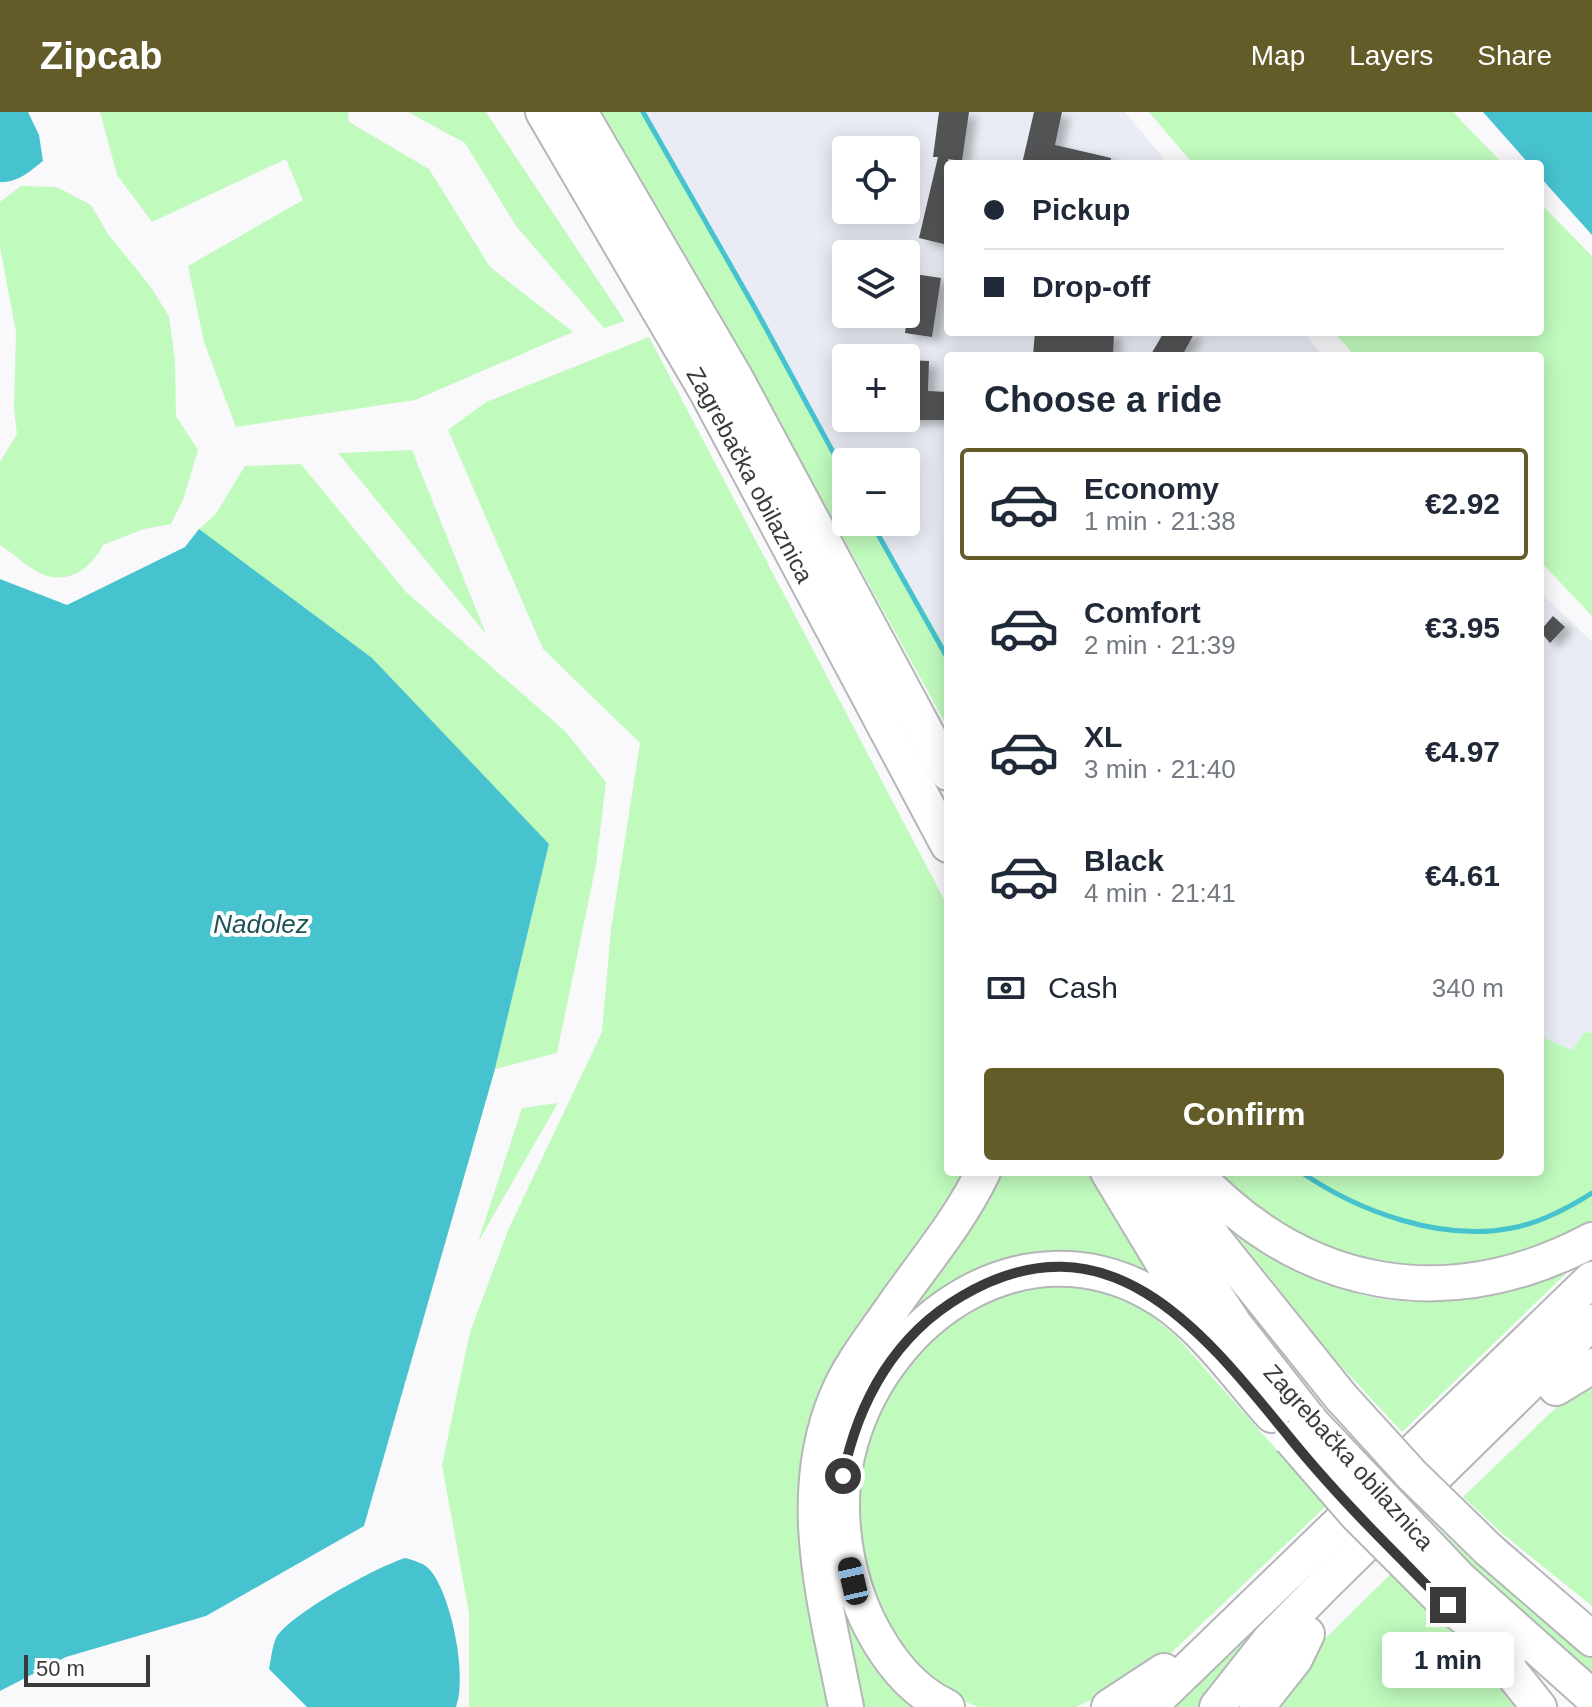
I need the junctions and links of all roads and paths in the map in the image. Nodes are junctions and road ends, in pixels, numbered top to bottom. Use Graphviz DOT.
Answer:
graph roads {
  1 [pos="543,112"];
  2 [pos="580,112"];
  3 [pos="934,782"];
  4 [pos="944,827"];
  5 [pos="944,866"];
  6 [pos="981,1176"];
  7 [pos="1110,1176"];
  8 [pos="1138,1176"];
  9 [pos="1173,1176"];
  10 [pos="1198,1176"];
  11 [pos="1592,1240"];
  12 [pos="1592,1279"];
  13 [pos="1592,1322"];
  14 [pos="1592,1353"];
  15 [pos="1592,1366"];
  16 [pos="1556,1388"];
  17 [pos="1292,1426"];
  18 [pos="1489,1550"];
  19 [pos="1450,1594"];
  20 [pos="1592,1614"];
  21 [pos="1307,1634"];
  22 [pos="1592,1639"];
  23 [pos="1189,1669"];
  24 [pos="1592,1697"];
  25 [pos="846,1707"];
  26 [pos="947,1707"];
  27 [pos="1109,1707"];
  28 [pos="1149,1707"];
  29 [pos="1217,1707"];
  30 [pos="1244,1707"];
  31 [pos="1257,1707"];
  32 [pos="1539,1707"];
  33 [pos="1579,1707"];
  1 -- 3 [label="highway, Zagrebačka obilaznica"];
  2 -- 3 [label="highway, Zagrebačka obilaznica"];
  3 -- 4 [label="highway, Zagrebačka obilaznica"];
  3 -- 5 [label="highway"];
  6 -- 25 [label="highway"];
  7 -- 17 [label="highway"];
  8 -- 17 [label="highway, Zagrebačka obilaznica"];
  9 -- 18 [label="highway, Zagrebačka obilaznica, bridge"];
  10 -- 11 [label="highway"];
  12 -- 23 [label="highway"];
  13 -- 29 [label="highway"];
  14 -- 16 [label="highway"];
  15 -- 16 [label="highway"];
  16 -- 21 [label="highway"];
  17 -- 19 [label="highway, bridge"];
  17 -- 26 [label="highway"];
  18 -- 20 [label="highway"];
  18 -- 22 [label="highway"];
  19 -- 24 [label="highway"];
  19 -- 32 [label="highway"];
  19 -- 33 [label="highway"];
  21 -- 30 [label="highway"];
  21 -- 31 [label="highway"];
  23 -- 27 [label="highway"];
  23 -- 28 [label="highway"];
}
